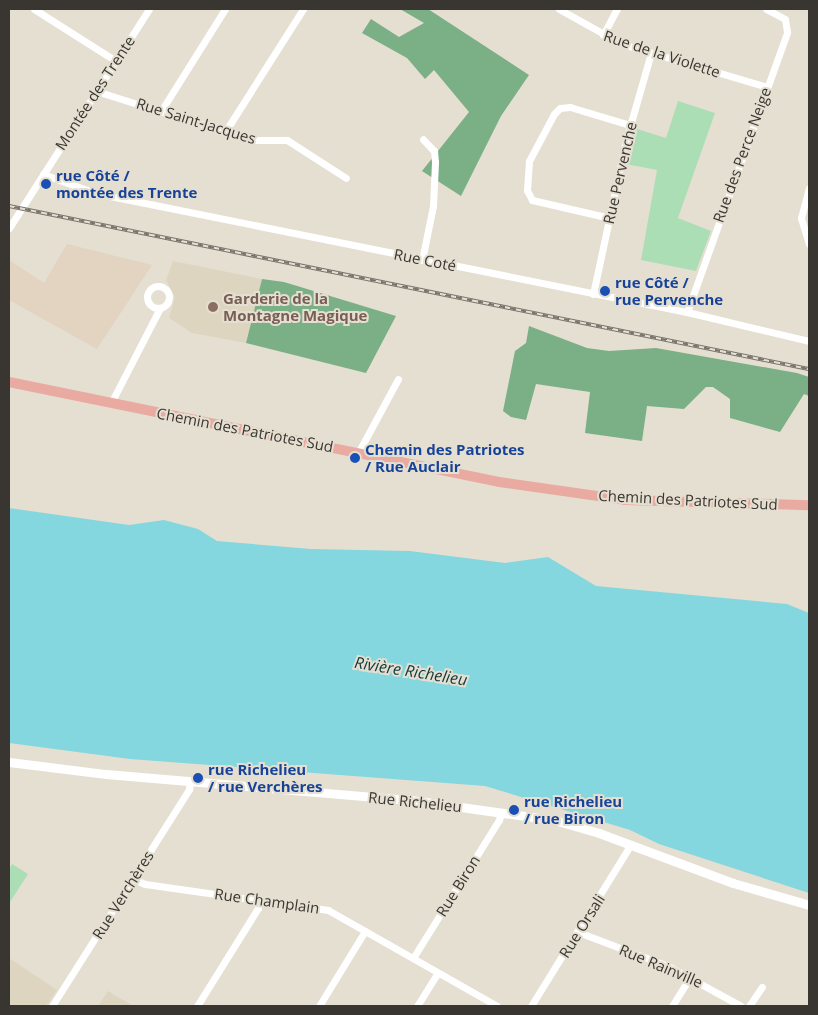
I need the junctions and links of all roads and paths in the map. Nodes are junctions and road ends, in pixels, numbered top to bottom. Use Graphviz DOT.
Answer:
graph roads {
  1 [pos="34,9"];
  2 [pos="149,9"];
  3 [pos="224,9"];
  4 [pos="303,9"];
  5 [pos="617,9"];
  6 [pos="766,9"];
  7 [pos="561,10"];
  8 [pos="603,35"];
  9 [pos="651,53"];
  10 [pos="116,60"];
  11 [pos="767,87"];
  12 [pos="96,91"];
  13 [pos="161,110"];
  14 [pos="630,125"];
  15 [pos="225,132"];
  16 [pos="422,139"];
  17 [pos="43,174"];
  18 [pos="346,178"];
  19 [pos="809,188"];
  20 [pos="610,218"];
  21 [pos="9,228"];
  22 [pos="809,244"];
  23 [pos="422,260"];
  24 [pos="593,294"];
  25 [pos="160,308"];
  26 [pos="687,312"];
  27 [pos="809,341"];
  28 [pos="398,379"];
  29 [pos="9,382"];
  30 [pos="110,403"];
  31 [pos="358,453"];
  32 [pos="809,506"];
  33 [pos="9,762"];
  34 [pos="190,782"];
  35 [pos="501,813"];
  36 [pos="631,844"];
  37 [pos="133,879"];
  38 [pos="258,900"];
  39 [pos="809,904"];
  40 [pos="365,932"];
  41 [pos="578,932"];
  42 [pos="413,958"];
  43 [pos="438,973"];
  44 [pos="689,979"];
  45 [pos="762,987"];
  46 [pos="52,1006"];
  47 [pos="197,1006"];
  48 [pos="319,1006"];
  49 [pos="417,1006"];
  50 [pos="497,1006"];
  51 [pos="531,1006"];
  52 [pos="672,1006"];
  53 [pos="741,1006"];
  54 [pos="749,1006"];
  1 -- 10 [label="street"];
  2 -- 10 [label="street, Montée des Trente"];
  3 -- 13 [label="street"];
  4 -- 15 [label="street"];
  5 -- 8 [label="street"];
  6 -- 11 [label="street, Rue des Perce Neige"];
  7 -- 8 [label="street, Rue de la Violette"];
  8 -- 9 [label="street, Rue de la Violette"];
  9 -- 11 [label="street, Rue de la Violette"];
  9 -- 14 [label="street, Rue Pervenche"];
  10 -- 12 [label="street, Montée des Trente"];
  11 -- 26 [label="street, Rue des Perce Neige"];
  12 -- 13 [label="street, Rue Saint-Jacques"];
  12 -- 17 [label="street, Montée des Trente"];
  13 -- 15 [label="street, Rue Saint-Jacques"];
  14 -- 20 [label="street, Rue Pervenche"];
  14 -- 20 [label="street"];
  15 -- 18 [label="street, Rue Saint-Jacques"];
  16 -- 23 [label="street"];
  17 -- 21 [label="street, Montée des Trente"];
  17 -- 23 [label="street, Rue Coté"];
  19 -- 22 [label="street"];
  20 -- 24 [label="street, Rue Pervenche"];
  23 -- 24 [label="street, Rue Coté"];
  24 -- 26 [label="street, Rue Coté"];
  25 -- 30 [label="street"];
  26 -- 27 [label="street, Rue Coté"];
  28 -- 31 [label="street"];
  29 -- 30 [label="main road, Chemin des Patriotes Sud"];
  30 -- 31 [label="main road, Chemin des Patriotes Sud"];
  31 -- 32 [label="main road, Chemin des Patriotes Sud"];
  33 -- 34 [label="main road, Rue Richelieu"];
  34 -- 35 [label="main road, Rue Richelieu"];
  34 -- 37 [label="street, Rue Verchères"];
  35 -- 36 [label="main road, Rue Richelieu"];
  35 -- 42 [label="street, Rue Biron"];
  36 -- 39 [label="main road, Rue Richelieu"];
  36 -- 41 [label="street, Rue Orsali"];
  37 -- 38 [label="street, Rue Champlain"];
  37 -- 46 [label="street, Rue Verchères"];
  38 -- 40 [label="street, Rue Champlain"];
  38 -- 47 [label="street"];
  40 -- 42 [label="street, Rue Champlain"];
  40 -- 48 [label="street"];
  41 -- 44 [label="street, Rue Rainville"];
  41 -- 51 [label="street, Rue Orsali"];
  42 -- 43 [label="street, Rue Champlain"];
  43 -- 49 [label="street"];
  43 -- 50 [label="street, Rue Champlain"];
  44 -- 52 [label="street"];
  44 -- 53 [label="street, Rue Rainville"];
  45 -- 54 [label="street"];
}
